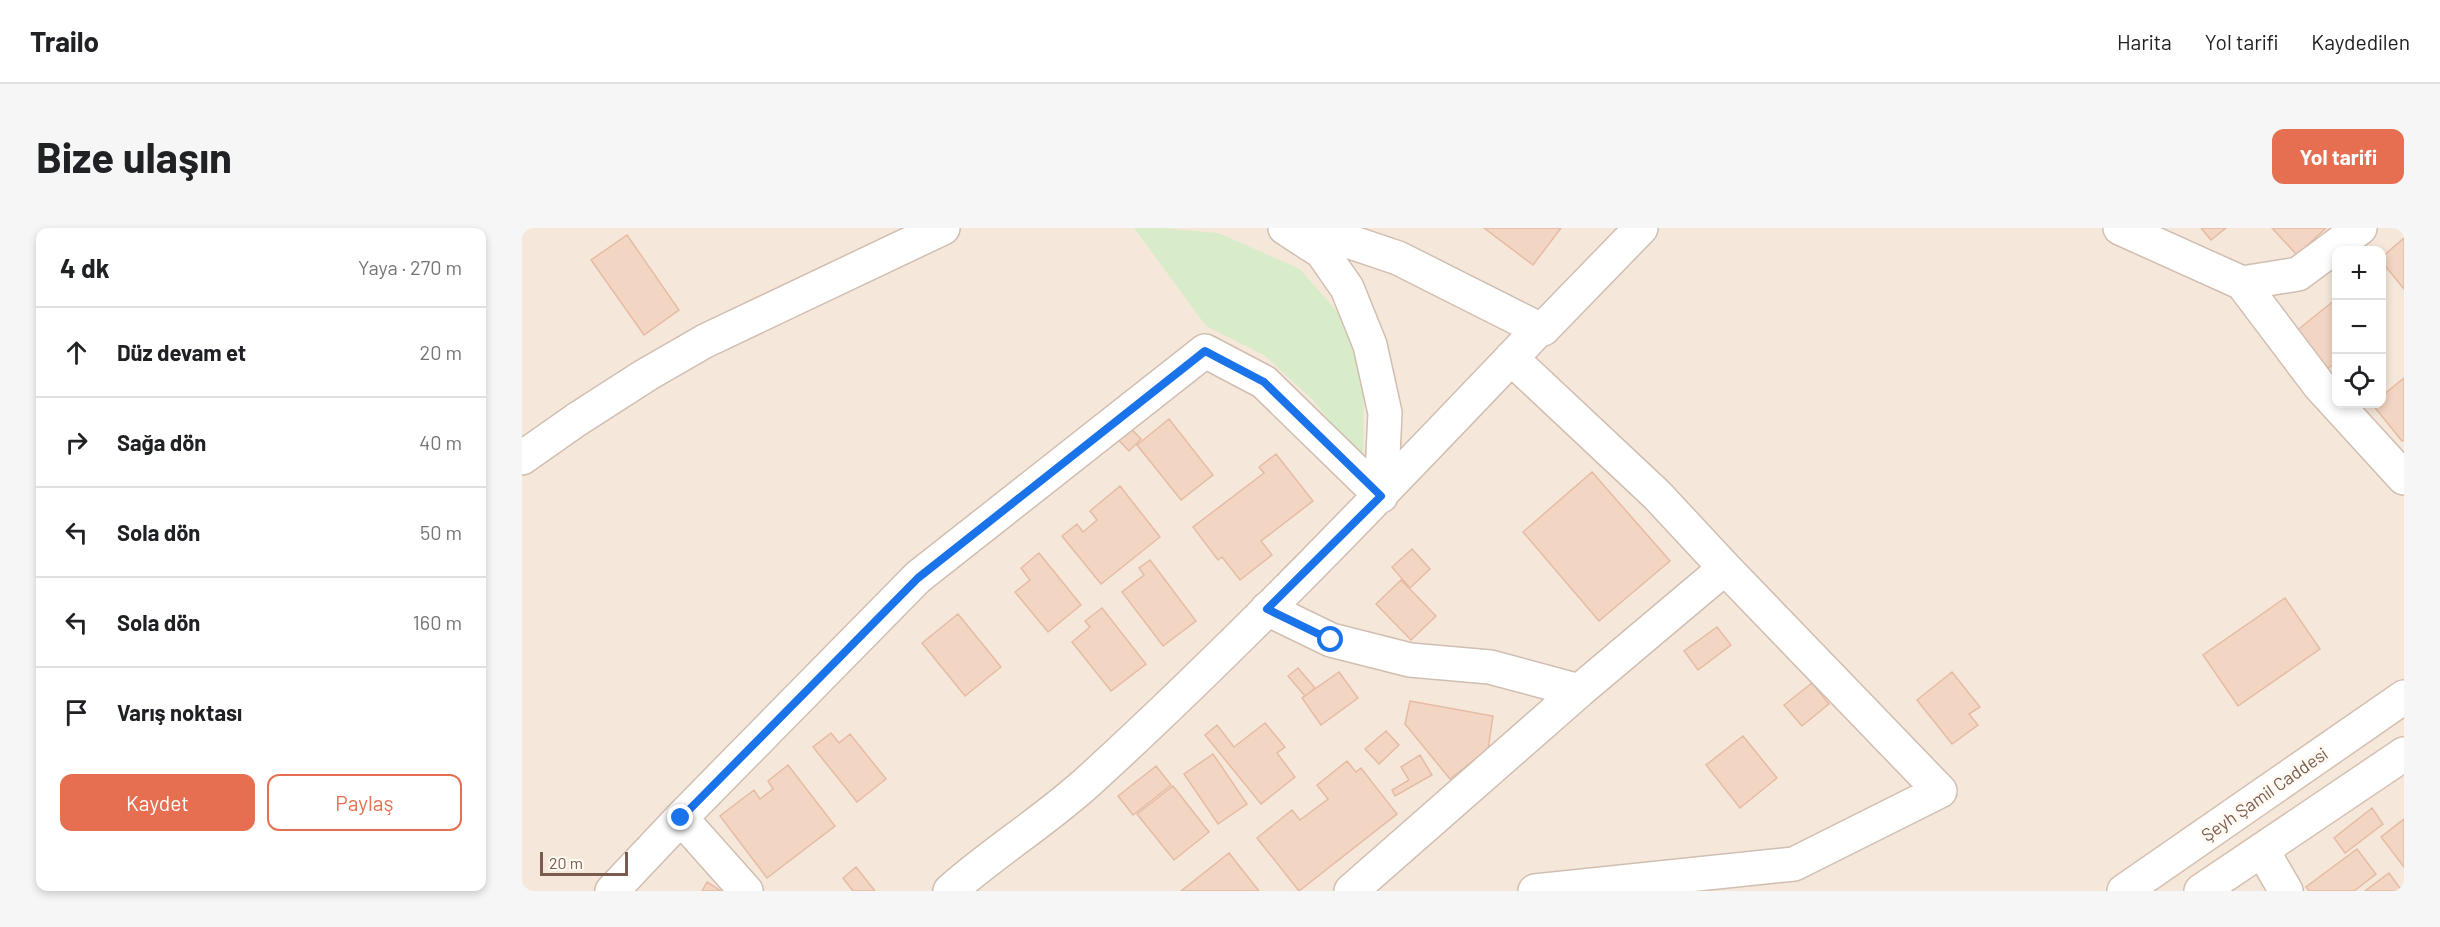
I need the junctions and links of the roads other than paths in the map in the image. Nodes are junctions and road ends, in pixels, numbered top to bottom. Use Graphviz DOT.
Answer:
graph roads {
  1 [pos="940,228"];
  2 [pos="1285,228"];
  3 [pos="1309,228"];
  4 [pos="1641,228"];
  5 [pos="2120,228"];
  6 [pos="2360,228"];
  7 [pos="2242,282"];
  8 [pos="1539,329"];
  9 [pos="1511,358"];
  10 [pos="522,458"];
  11 [pos="2404,478"];
  12 [pos="1381,496"];
  13 [pos="1725,568"];
  14 [pos="1267,609"];
  15 [pos="1578,692"];
  16 [pos="2404,697"];
  17 [pos="2404,754"];
  18 [pos="681,818"];
  19 [pos="2262,850"];
  20 [pos="612,891"];
  21 [pos="746,891"];
  22 [pos="950,891"];
  23 [pos="1351,891"];
  24 [pos="1535,891"];
  25 [pos="2124,891"];
  26 [pos="2201,891"];
  27 [pos="2286,891"];
  1 -- 10 [label="street"];
  2 -- 12 [label="street"];
  3 -- 8 [label="street"];
  4 -- 8 [label="street"];
  5 -- 7 [label="street"];
  6 -- 7 [label="street"];
  7 -- 11 [label="street"];
  8 -- 9 [label="street"];
  9 -- 12 [label="street"];
  9 -- 13 [label="street"];
  12 -- 14 [label="street"];
  12 -- 18 [label="street"];
  13 -- 15 [label="street"];
  13 -- 24 [label="street"];
  14 -- 15 [label="street"];
  14 -- 22 [label="street"];
  15 -- 23 [label="street"];
  16 -- 25 [label="street, Şeyh Şamil Caddesi"];
  17 -- 19 [label="street"];
  18 -- 20 [label="street"];
  18 -- 21 [label="street"];
  19 -- 26 [label="street"];
  19 -- 27 [label="street"];
}
